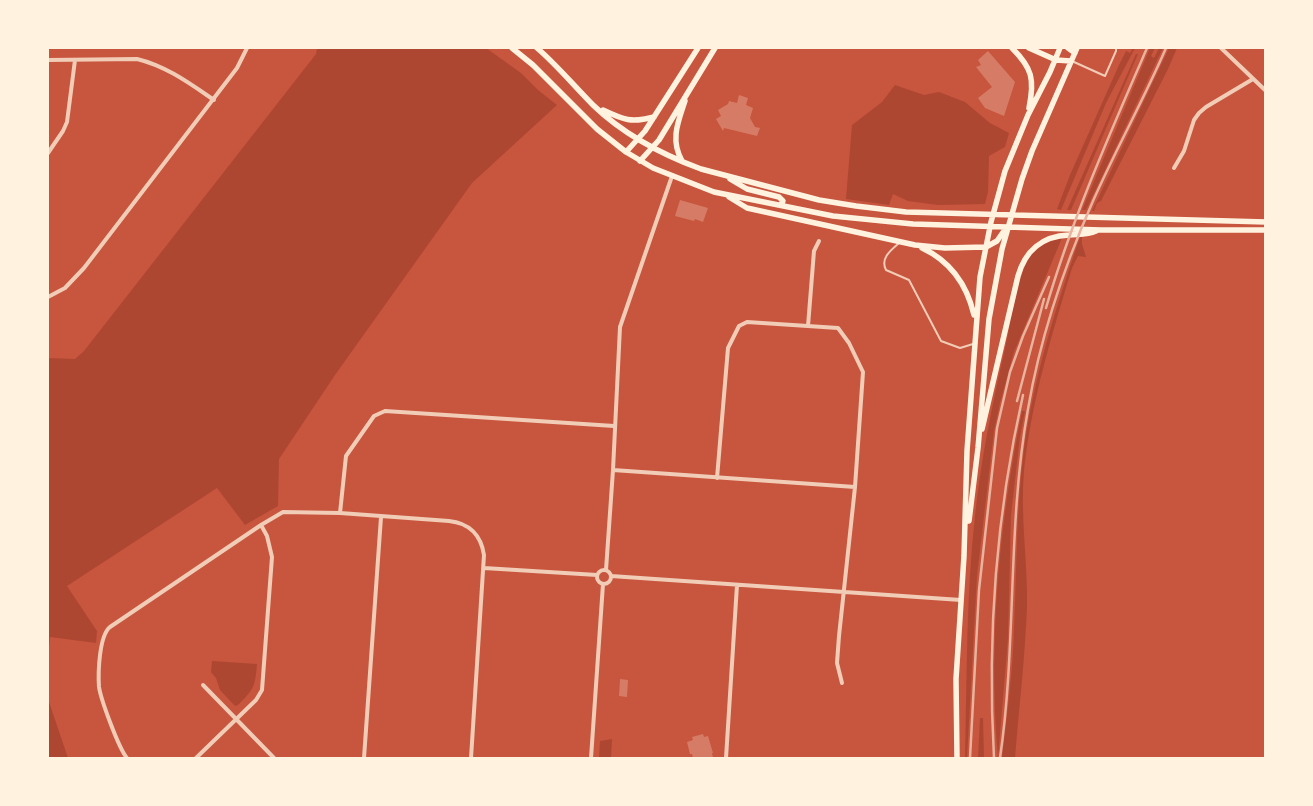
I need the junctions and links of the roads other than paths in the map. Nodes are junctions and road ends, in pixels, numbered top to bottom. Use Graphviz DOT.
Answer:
graph roads {
  1 [pos="247,48"];
  2 [pos="512,48"];
  3 [pos="537,48"];
  4 [pos="698,48"];
  5 [pos="715,48"];
  6 [pos="1012,48"];
  7 [pos="1030,48"];
  8 [pos="1060,48"];
  9 [pos="1068,48"];
  10 [pos="1116,48"];
  11 [pos="1221,48"];
  12 [pos="1076,50"];
  13 [pos="48,60"];
  14 [pos="75,60"];
  15 [pos="1056,60"];
  16 [pos="1071,61"];
  17 [pos="1253,79"];
  18 [pos="689,89"];
  19 [pos="1266,91"];
  20 [pos="214,100"];
  21 [pos="594,106"];
  22 [pos="1028,115"];
  23 [pos="654,117"];
  24 [pos="639,139"];
  25 [pos="654,147"];
  26 [pos="48,152"];
  27 [pos="626,152"];
  28 [pos="640,161"];
  29 [pos="683,162"];
  30 [pos="1174,168"];
  31 [pos="672,176"];
  32 [pos="728,177"];
  33 [pos="714,192"];
  34 [pos="781,205"];
  35 [pos="1010,222"];
  36 [pos="1266,222"];
  37 [pos="1100,230"];
  38 [pos="1266,230"];
  39 [pos="819,241"];
  40 [pos="901,242"];
  41 [pos="915,245"];
  42 [pos="986,247"];
  43 [pos="48,298"];
  44 [pos="976,322"];
  45 [pos="808,326"];
  46 [pos="974,343"];
  47 [pos="614,426"];
  48 [pos="978,448"];
  49 [pos="613,470"];
  50 [pos="717,478"];
  51 [pos="855,487"];
  52 [pos="340,514"];
  53 [pos="381,517"];
  54 [pos="261,525"];
  55 [pos="964,556"];
  56 [pos="484,568"];
  57 [pos="606,570"];
  58 [pos="597,575"];
  59 [pos="611,576"];
  60 [pos="603,584"];
  61 [pos="737,585"];
  62 [pos="844,592"];
  63 [pos="961,600"];
  64 [pos="842,683"];
  65 [pos="203,685"];
  66 [pos="236,719"];
  67 [pos="127,758"];
  68 [pos="196,758"];
  69 [pos="274,758"];
  70 [pos="364,758"];
  71 [pos="471,758"];
  72 [pos="591,758"];
  73 [pos="726,758"];
  74 [pos="957,758"];
  1 -- 20 [label="street"];
  2 -- 27 [label="main road"];
  3 -- 21 [label="main road"];
  4 -- 23 [label="main road"];
  5 -- 18 [label="main road"];
  6 -- 22 [label="main road"];
  7 -- 15 [label="main road"];
  8 -- 15 [label="main road"];
  9 -- 12 [label="main road"];
  10 -- 16 [label="lane"];
  11 -- 17 [label="street"];
  12 -- 16 [label="main road"];
  13 -- 14 [label="street"];
  14 -- 20 [label="street"];
  14 -- 26 [label="street"];
  15 -- 16 [label="main road"];
  15 -- 22 [label="main road"];
  16 -- 35 [label="main road"];
  17 -- 19 [label="street"];
  17 -- 30 [label="street"];
  18 -- 25 [label="main road"];
  18 -- 29 [label="main road"];
  20 -- 43 [label="street"];
  21 -- 23 [label="main road"];
  21 -- 24 [label="main road"];
  22 -- 42 [label="main road"];
  23 -- 24 [label="main road"];
  24 -- 25 [label="main road"];
  24 -- 27 [label="main road"];
  25 -- 28 [label="main road"];
  25 -- 29 [label="main road"];
  27 -- 28 [label="main road"];
  28 -- 31 [label="main road"];
  29 -- 32 [label="main road"];
  31 -- 33 [label="main road"];
  31 -- 47 [label="street"];
  32 -- 34 [label="main road"];
  32 -- 36 [label="main road"];
  33 -- 34 [label="main road"];
  33 -- 40 [label="main road"];
  34 -- 37 [label="main road"];
  35 -- 42 [label="main road"];
  35 -- 48 [label="main road"];
  37 -- 38 [label="main road"];
  37 -- 48 [label="main road"];
  39 -- 45 [label="street"];
  40 -- 41 [label="main road"];
  40 -- 46 [label="lane"];
  41 -- 42 [label="main road"];
  41 -- 44 [label="main road"];
  42 -- 44 [label="main road"];
  44 -- 46 [label="main road"];
  45 -- 50 [label="street"];
  45 -- 51 [label="street"];
  46 -- 55 [label="main road"];
  47 -- 49 [label="street"];
  47 -- 52 [label="street"];
  48 -- 55 [label="main road"];
  49 -- 50 [label="street"];
  49 -- 57 [label="street"];
  50 -- 51 [label="street"];
  51 -- 62 [label="street"];
  52 -- 53 [label="street"];
  52 -- 54 [label="street"];
  53 -- 56 [label="street"];
  53 -- 70 [label="street"];
  54 -- 66 [label="street"];
  54 -- 67 [label="street"];
  55 -- 63 [label="main road"];
  56 -- 58 [label="street"];
  56 -- 71 [label="street"];
  57 -- 58 [label="street"];
  57 -- 59 [label="street"];
  58 -- 60 [label="street"];
  59 -- 60 [label="street"];
  59 -- 61 [label="street"];
  60 -- 72 [label="street"];
  61 -- 62 [label="street"];
  61 -- 73 [label="street"];
  62 -- 63 [label="street"];
  62 -- 64 [label="street"];
  63 -- 74 [label="main road"];
  65 -- 66 [label="street"];
  66 -- 68 [label="street"];
  66 -- 69 [label="street"];
}
